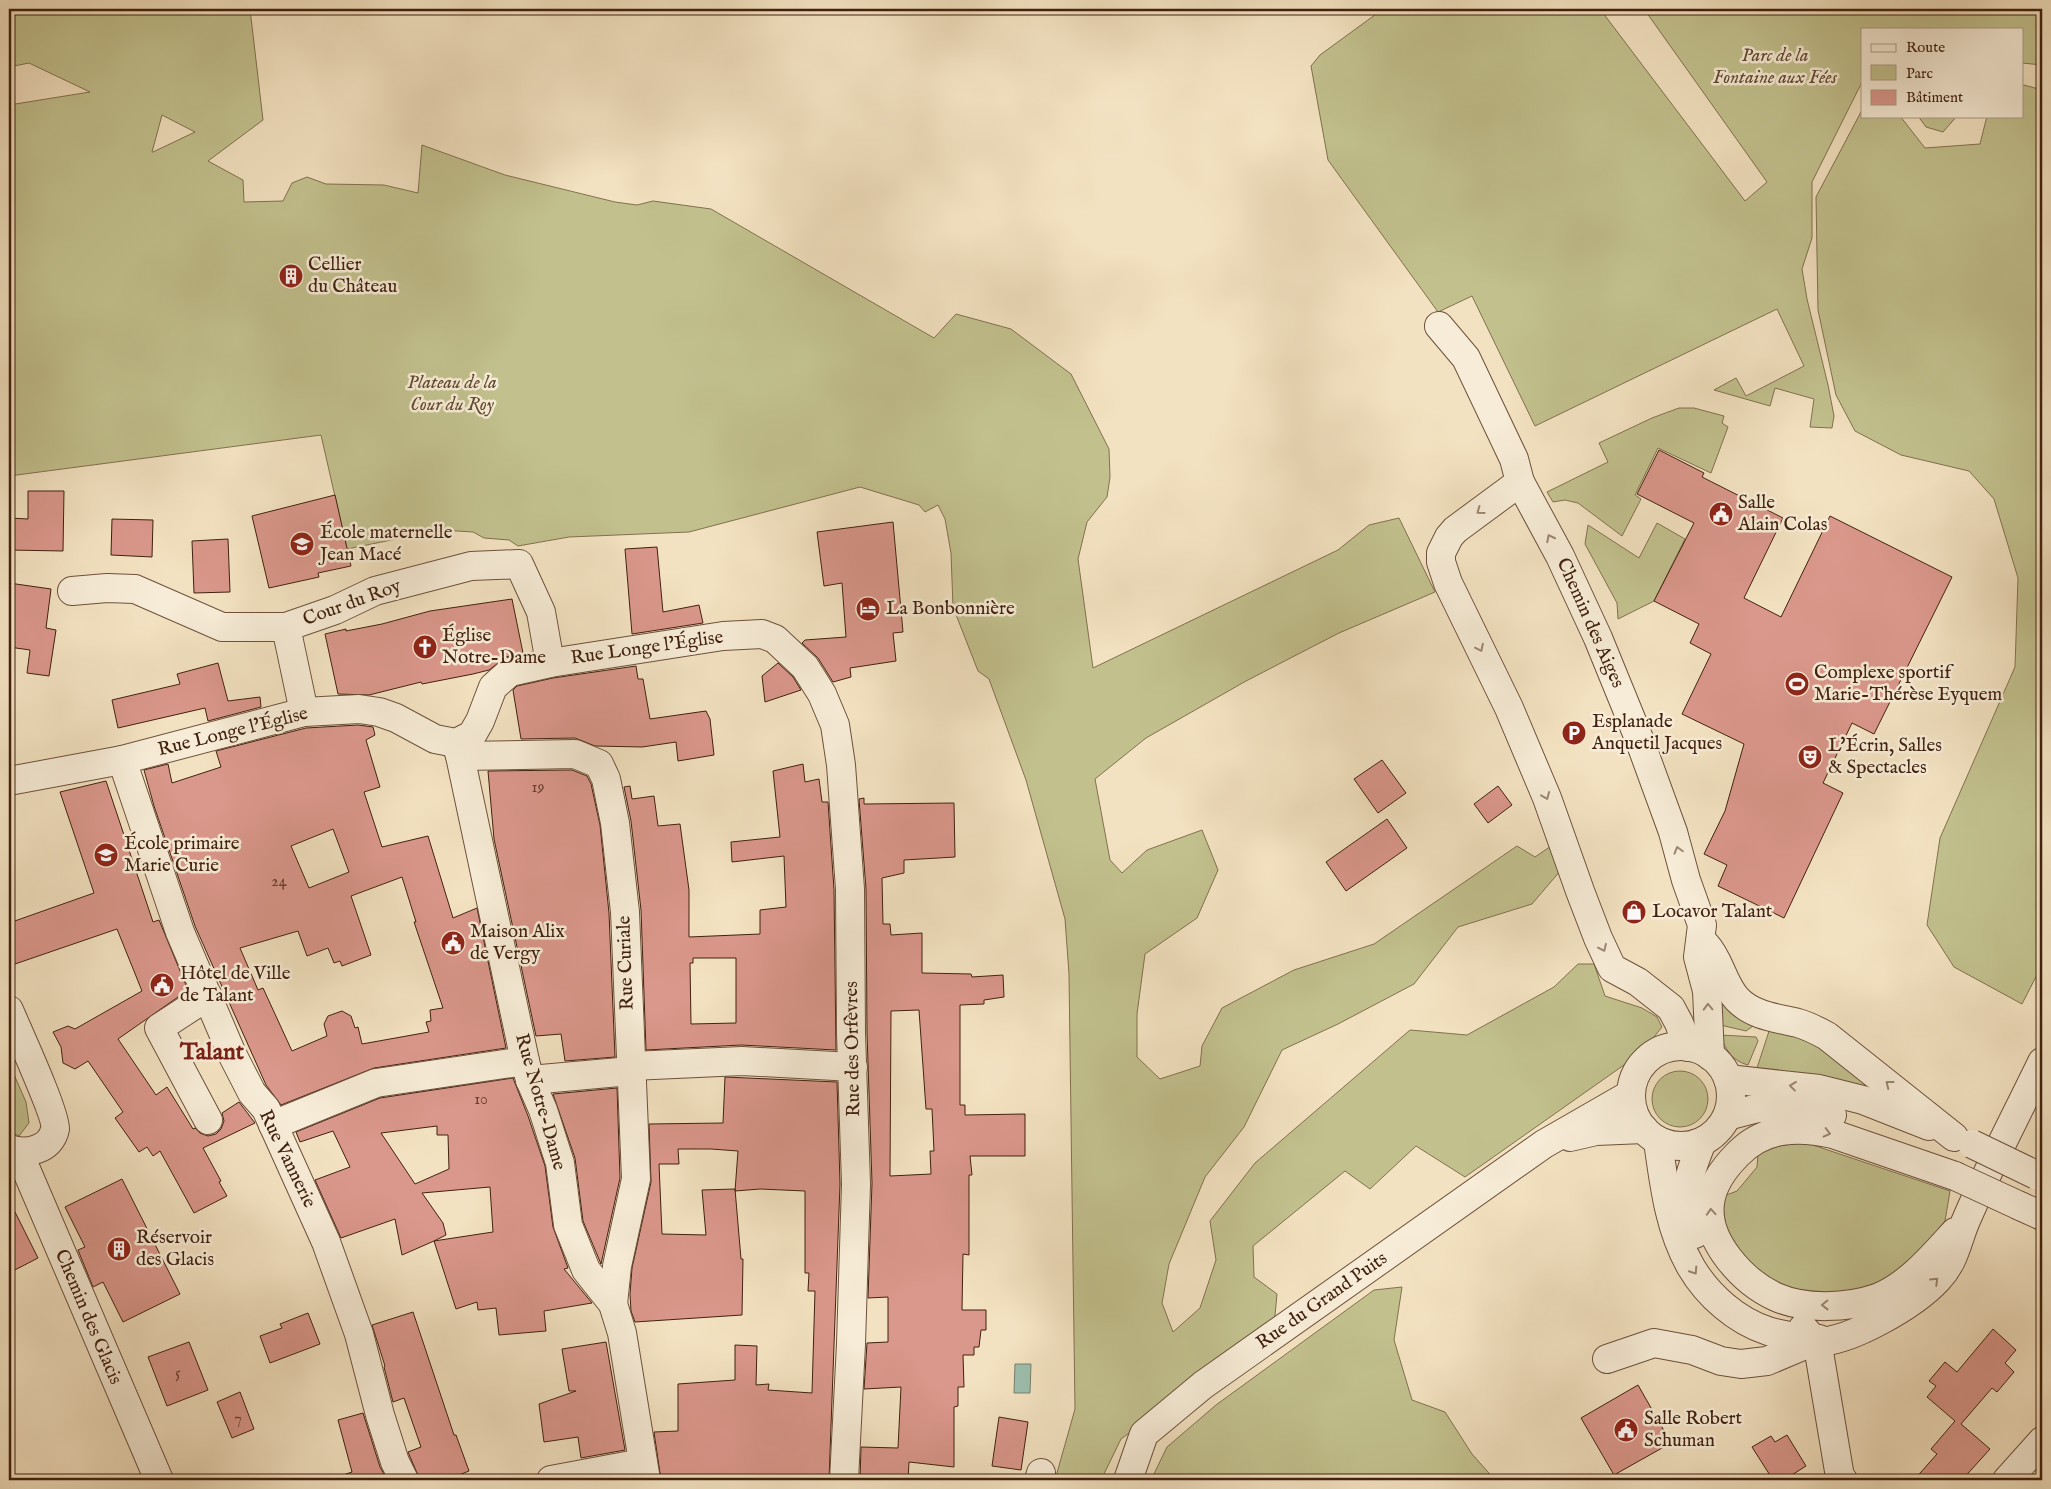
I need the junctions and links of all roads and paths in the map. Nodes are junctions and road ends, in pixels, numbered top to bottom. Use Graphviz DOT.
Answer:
graph roads {
  1 [pos="1439,326"];
  2 [pos="1520,482"];
  3 [pos="72,591"];
  4 [pos="286,627"];
  5 [pos="775,639"];
  6 [pos="550,663"];
  7 [pos="304,712"];
  8 [pos="458,750"];
  9 [pos="122,760"];
  10 [pos="9,782"];
  11 [pos="1700,939"];
  12 [pos="208,996"];
  13 [pos="9,1010"];
  14 [pos="1699,1051"];
  15 [pos="2042,1062"];
  16 [pos="853,1068"];
  17 [pos="631,1069"];
  18 [pos="528,1070"];
  19 [pos="1728,1079"];
  20 [pos="1631,1094"];
  21 [pos="1727,1116"];
  22 [pos="208,1120"];
  23 [pos="273,1125"];
  24 [pos="1651,1135"];
  25 [pos="1963,1140"];
  26 [pos="1702,1142"];
  27 [pos="1544,1144"];
  28 [pos="14,1151"];
  29 [pos="1955,1176"];
  30 [pos="2039,1176"];
  31 [pos="2031,1211"];
  32 [pos="1966,1220"];
  33 [pos="1921,1267"];
  34 [pos="613,1304"];
  35 [pos="1816,1342"];
  36 [pos="1607,1359"];
  37 [pos="2042,1441"];
  38 [pos="644,1472"];
  39 [pos="159,1480"];
  40 [pos="404,1480"];
  41 [pos="551,1480"];
  42 [pos="844,1480"];
  43 [pos="1128,1480"];
  44 [pos="1843,1480"];
  45 [pos="2007,1480"];
  1 -- 2 [label="street, Chemin des Aiges"];
  11 -- 2 [label="street, Chemin des Aiges, one-way"];
  2 -- 14 [label="street, one-way"];
  3 -- 4 [label="street"];
  4 -- 6 [label="street, Cour du Roy"];
  4 -- 7 [label="street, Cour du Roy"];
  5 -- 6 [label="street, Rue Longe l'Église"];
  5 -- 16 [label="street, Rue des Orfèvres"];
  6 -- 8 [label="street, Rue Longe l'Église"];
  7 -- 8 [label="street, Rue Longe l'Église"];
  7 -- 9 [label="street, Rue Longe l'Église"];
  8 -- 17 [label="street, Rue Curiale"];
  8 -- 18 [label="street, Rue Notre-Dame"];
  9 -- 10 [label="street, Rue Longe l'Église"];
  9 -- 12 [label="street, Rue Vannerie"];
  14 -- 11 [label="street, Chemin des Aiges, one-way"];
  25 -- 11 [label="street, one-way"];
  12 -- 22 [label="street"];
  12 -- 23 [label="street, Rue Vannerie"];
  13 -- 28 [label="street"];
  14 -- 19 [label="street"];
  14 -- 20 [label="street"];
  15 -- 32 [label="street"];
  16 -- 17 [label="street"];
  16 -- 42 [label="street, Rue des Orfèvres"];
  17 -- 18 [label="street"];
  17 -- 34 [label="street, Rue Curiale"];
  18 -- 23 [label="street"];
  18 -- 34 [label="street, Rue Notre-Dame"];
  19 -- 21 [label="street"];
  25 -- 19 [label="street, one-way"];
  20 -- 24 [label="street"];
  20 -- 27 [label="street, Rue du Grand Puits"];
  21 -- 26 [label="street"];
  21 -- 29 [label="street"];
  23 -- 40 [label="street, Rue Vannerie"];
  24 -- 26 [label="street"];
  24 -- 27 [label="street, Rue du Grand Puits"];
  24 -- 35 [label="street, one-way"];
  25 -- 30 [label="street, bridge"];
  26 -- 35 [label="street"];
  27 -- 43 [label="street, Rue du Grand Puits"];
  28 -- 39 [label="street, Chemin des Glacis"];
  29 -- 31 [label="street, bridge"];
  33 -- 29 [label="street, one-way"];
  32 -- 33 [label="street"];
  35 -- 32 [label="street, one-way"];
  33 -- 35 [label="street"];
  34 -- 38 [label="street, Rue Notre-Dame"];
  35 -- 36 [label="street"];
  35 -- 44 [label="street"];
  37 -- 45 [label="street"];
  38 -- 41 [label="street"];
}
